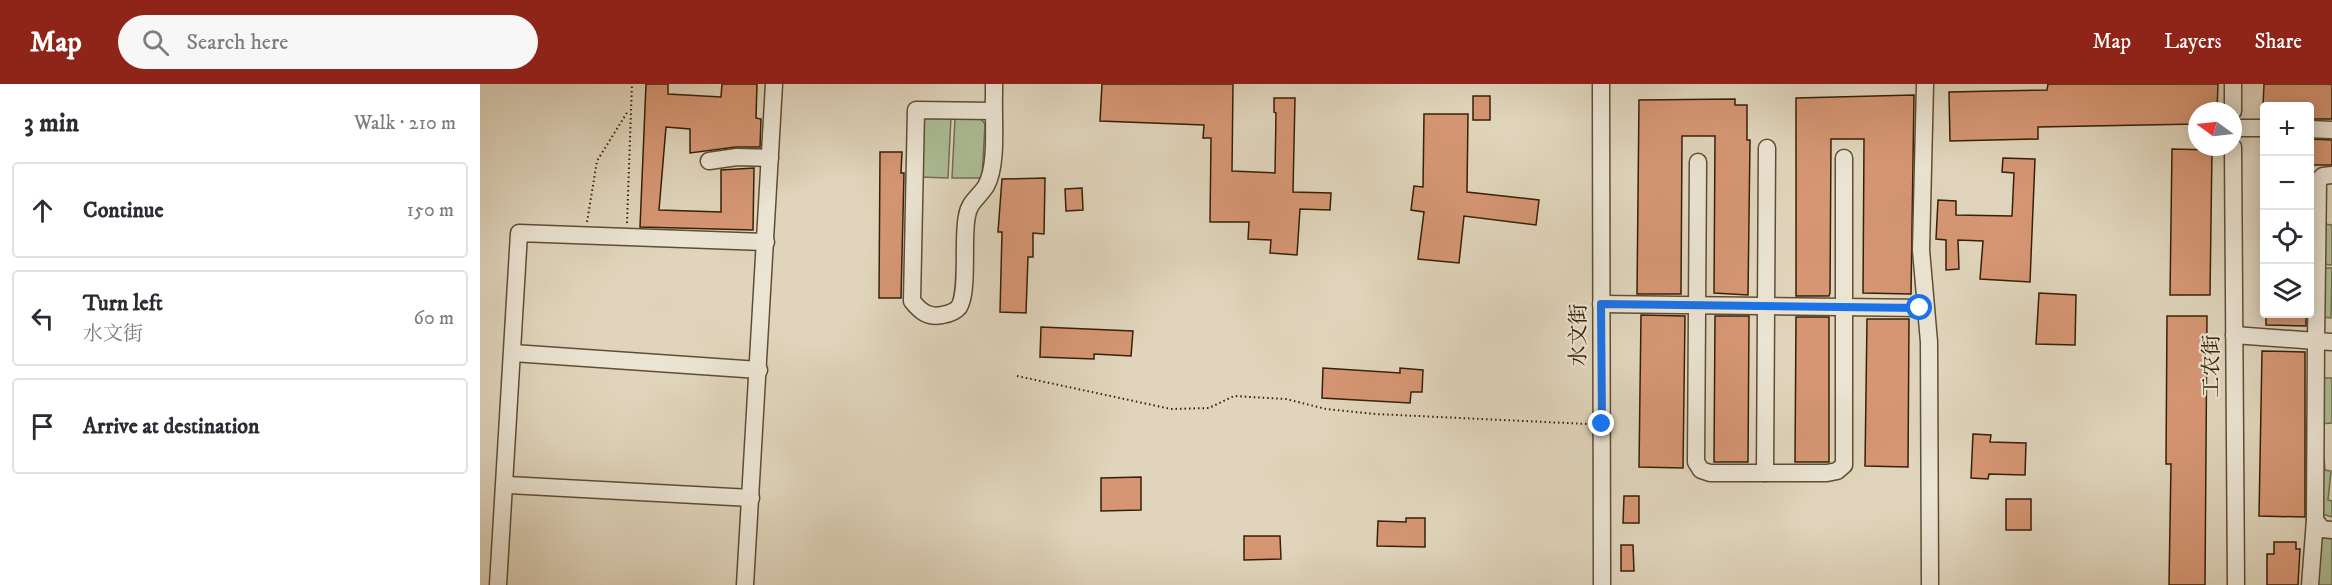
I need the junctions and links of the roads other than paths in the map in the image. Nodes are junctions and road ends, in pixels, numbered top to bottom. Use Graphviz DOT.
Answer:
graph roads {
  1 [pos="774,84"];
  2 [pos="994,84"];
  3 [pos="1601,84"];
  4 [pos="1925,84"];
  5 [pos="2233,84"];
  6 [pos="2233,102"];
  7 [pos="993,111"];
  8 [pos="2242,128"];
  9 [pos="2260,128"];
  10 [pos="2314,129"];
  11 [pos="2332,130"];
  12 [pos="1767,148"];
  13 [pos="2233,156"];
  14 [pos="770,158"];
  15 [pos="1844,158"];
  16 [pos="709,161"];
  17 [pos="1698,162"];
  18 [pos="2332,175"];
  19 [pos="766,242"];
  20 [pos="1601,304"];
  21 [pos="1699,304"];
  22 [pos="1764,304"];
  23 [pos="1844,306"];
  24 [pos="1924,308"];
  25 [pos="2234,335"];
  26 [pos="2324,342"];
  27 [pos="513,353"];
  28 [pos="759,370"];
  29 [pos="1765,473"];
  30 [pos="506,485"];
  31 [pos="751,498"];
  32 [pos="2315,520"];
  33 [pos="2332,530"];
  34 [pos="498,585"];
  35 [pos="746,585"];
  36 [pos="1602,585"];
  37 [pos="1930,585"];
  38 [pos="2236,585"];
  39 [pos="2310,585"];
  1 -- 14 [label="street"];
  2 -- 7 [label="street"];
  3 -- 20 [label="street, 水文街"];
  4 -- 24 [label="street"];
  5 -- 6 [label="street"];
  7 -- 7 [label="street"];
  8 -- 9 [label="street"];
  10 -- 11 [label="street"];
  12 -- 22 [label="street"];
  13 -- 25 [label="street, 工农街"];
  14 -- 16 [label="street"];
  14 -- 19 [label="street"];
  15 -- 23 [label="street"];
  17 -- 21 [label="street"];
  18 -- 26 [label="street"];
  19 -- 27 [label="street"];
  19 -- 28 [label="street"];
  20 -- 21 [label="street"];
  20 -- 36 [label="street, 水文街"];
  21 -- 22 [label="street"];
  21 -- 29 [label="street"];
  22 -- 23 [label="street"];
  22 -- 29 [label="street"];
  23 -- 24 [label="street"];
  23 -- 29 [label="street"];
  24 -- 37 [label="street"];
  25 -- 26 [label="street"];
  25 -- 38 [label="street, 工农街"];
  26 -- 32 [label="street"];
  27 -- 28 [label="street"];
  27 -- 30 [label="street"];
  28 -- 31 [label="street"];
  30 -- 31 [label="street"];
  30 -- 34 [label="street"];
  31 -- 35 [label="street"];
  32 -- 33 [label="street"];
  32 -- 39 [label="street"];
}
